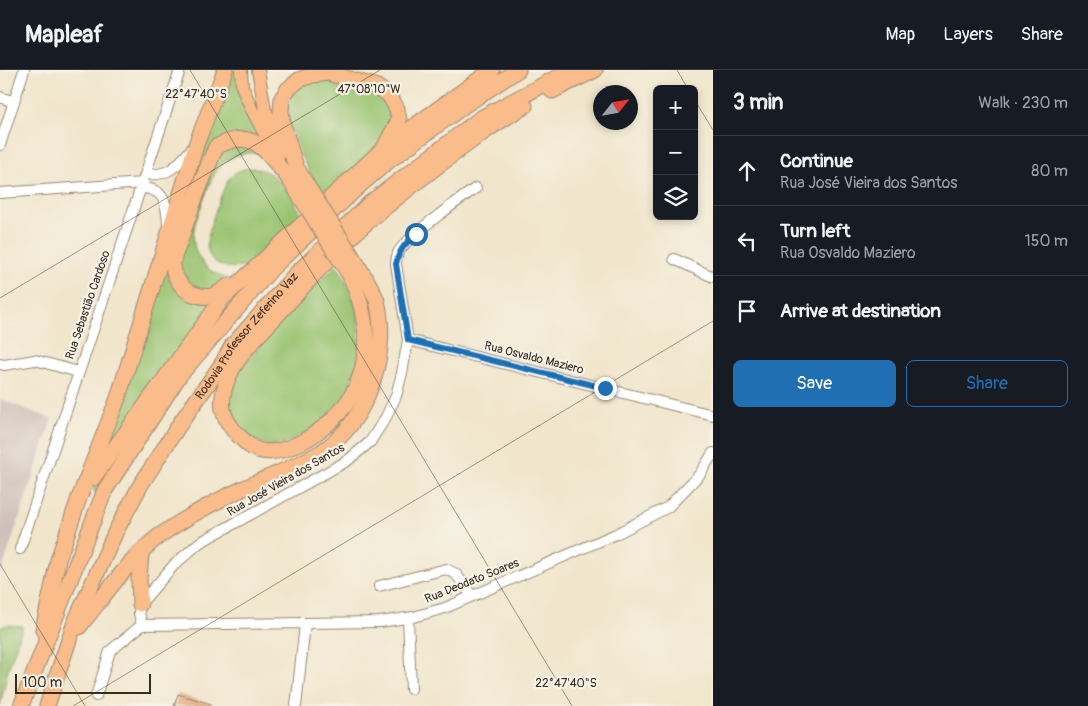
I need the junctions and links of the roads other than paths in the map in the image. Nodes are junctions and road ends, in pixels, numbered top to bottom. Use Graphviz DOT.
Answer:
graph roads {
  1 [pos="24,70"];
  2 [pos="180,70"];
  3 [pos="225,70"];
  4 [pos="241,70"];
  5 [pos="258,70"];
  6 [pos="492,70"];
  7 [pos="518,70"];
  8 [pos="571,70"];
  9 [pos="596,70"];
  10 [pos="0,96"];
  11 [pos="14,102"];
  12 [pos="197,142"];
  13 [pos="0,145"];
  14 [pos="384,148"];
  15 [pos="143,182"];
  16 [pos="298,182"];
  17 [pos="476,188"];
  18 [pos="0,193"];
  19 [pos="168,232"];
  20 [pos="674,258"];
  21 [pos="258,265"];
  22 [pos="353,269"];
  23 [pos="713,277"];
  24 [pos="408,340"];
  25 [pos="0,364"];
  26 [pos="78,372"];
  27 [pos="713,415"];
  28 [pos="713,453"];
  29 [pos="79,498"];
  30 [pos="20,549"];
  31 [pos="141,554"];
  32 [pos="379,586"];
  33 [pos="472,596"];
  34 [pos="140,604"];
  35 [pos="408,618"];
  36 [pos="305,624"];
  37 [pos="142,625"];
  38 [pos="68,640"];
  39 [pos="32,678"];
  40 [pos="411,689"];
  41 [pos="96,696"];
  42 [pos="21,706"];
  43 [pos="47,706"];
  44 [pos="296,706"];
  1 -- 11 [label="street"];
  2 -- 15 [label="street, Rua Sebastião Cardoso"];
  3 -- 12 [label="highway"];
  4 -- 16 [label="main road"];
  5 -- 16 [label="main road"];
  6 -- 14 [label="highway"];
  7 -- 39 [label="highway, Rodovia Professor Zeferino Vaz"];
  8 -- 38 [label="highway, Rodovia Professor Zeferino Vaz"];
  9 -- 22 [label="highway"];
  10 -- 11 [label="street"];
  11 -- 13 [label="street"];
  12 -- 15 [label="street"];
  12 -- 19 [label="highway"];
  14 -- 16 [label="highway"];
  14 -- 21 [label="highway"];
  15 -- 18 [label="street"];
  15 -- 19 [label="street"];
  15 -- 26 [label="street, Rua Sebastião Cardoso"];
  16 -- 21 [label="highway"];
  16 -- 22 [label="highway, bridge"];
  17 -- 24 [label="street, Rua José Vieira dos Santos"];
  19 -- 29 [label="highway"];
  20 -- 23 [label="street"];
  21 -- 29 [label="highway"];
  22 -- 31 [label="highway"];
  24 -- 27 [label="street, Rua Osvaldo Maziero"];
  24 -- 34 [label="street, Rua José Vieira dos Santos"];
  25 -- 26 [label="street"];
  26 -- 30 [label="street, Rua Sebastião Cardoso"];
  28 -- 33 [label="street, Rua Deodato Soares"];
  29 -- 39 [label="highway"];
  31 -- 34 [label="highway"];
  31 -- 38 [label="highway"];
  32 -- 33 [label="street"];
  33 -- 35 [label="street, Rua Deodato Soares"];
  34 -- 37 [label="street"];
  35 -- 36 [label="street, Rua Deodato Soares"];
  35 -- 40 [label="street"];
  36 -- 37 [label="street, Rua Deodato Soares"];
  36 -- 44 [label="street"];
  37 -- 41 [label="street"];
  38 -- 43 [label="highway, Rodovia Professor Zeferino Vaz"];
  39 -- 42 [label="highway, Rodovia Professor Zeferino Vaz"];
}
